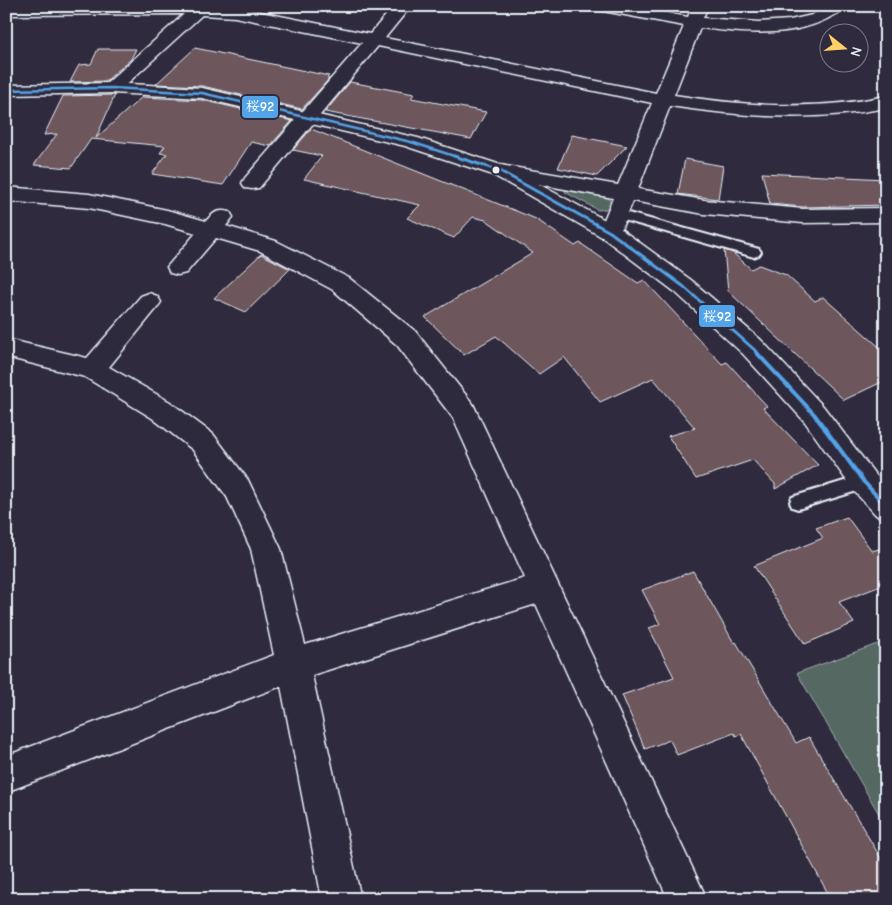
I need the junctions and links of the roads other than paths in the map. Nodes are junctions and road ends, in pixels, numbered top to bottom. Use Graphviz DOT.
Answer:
graph roads {
  1 [pos="403,6"];
  2 [pos="603,6"];
  3 [pos="839,6"];
  4 [pos="200,9"];
  5 [pos="6,10"];
  6 [pos="697,14"];
  7 [pos="374,40"];
  8 [pos="112,88"];
  9 [pos="6,90"];
  10 [pos="661,99"];
  11 [pos="886,102"];
  12 [pos="308,117"];
  13 [pos="500,171"];
  14 [pos="252,183"];
  15 [pos="6,194"];
  16 [pos="625,194"];
  17 [pos="886,215"];
  18 [pos="217,222"];
  19 [pos="613,223"];
  20 [pos="754,252"];
  21 [pos="178,266"];
  22 [pos="149,302"];
  23 [pos="6,348"];
  24 [pos="92,369"];
  25 [pos="864,482"];
  26 [pos="798,502"];
  27 [pos="886,506"];
  28 [pos="544,587"];
  29 [pos="293,666"];
  30 [pos="6,774"];
  31 [pos="342,899"];
  32 [pos="688,899"];
  1 -- 7 [label="street"];
  2 -- 6 [label="street"];
  3 -- 6 [label="street"];
  4 -- 5 [label="street"];
  4 -- 7 [label="street"];
  4 -- 8 [label="street"];
  6 -- 10 [label="street"];
  7 -- 10 [label="street"];
  7 -- 12 [label="street"];
  8 -- 9 [label="street"];
  8 -- 12 [label="street"];
  10 -- 11 [label="street"];
  10 -- 16 [label="street"];
  12 -- 13 [label="street"];
  12 -- 14 [label="street"];
  13 -- 16 [label="street"];
  13 -- 19 [label="street"];
  15 -- 18 [label="street"];
  16 -- 17 [label="street"];
  16 -- 19 [label="street"];
  18 -- 21 [label="street"];
  18 -- 28 [label="street"];
  19 -- 20 [label="lane"];
  19 -- 25 [label="street"];
  22 -- 24 [label="street"];
  23 -- 24 [label="street"];
  24 -- 29 [label="street"];
  25 -- 26 [label="lane"];
  25 -- 27 [label="street"];
  28 -- 29 [label="street"];
  28 -- 32 [label="street"];
  29 -- 30 [label="street"];
  29 -- 31 [label="street"];
}
